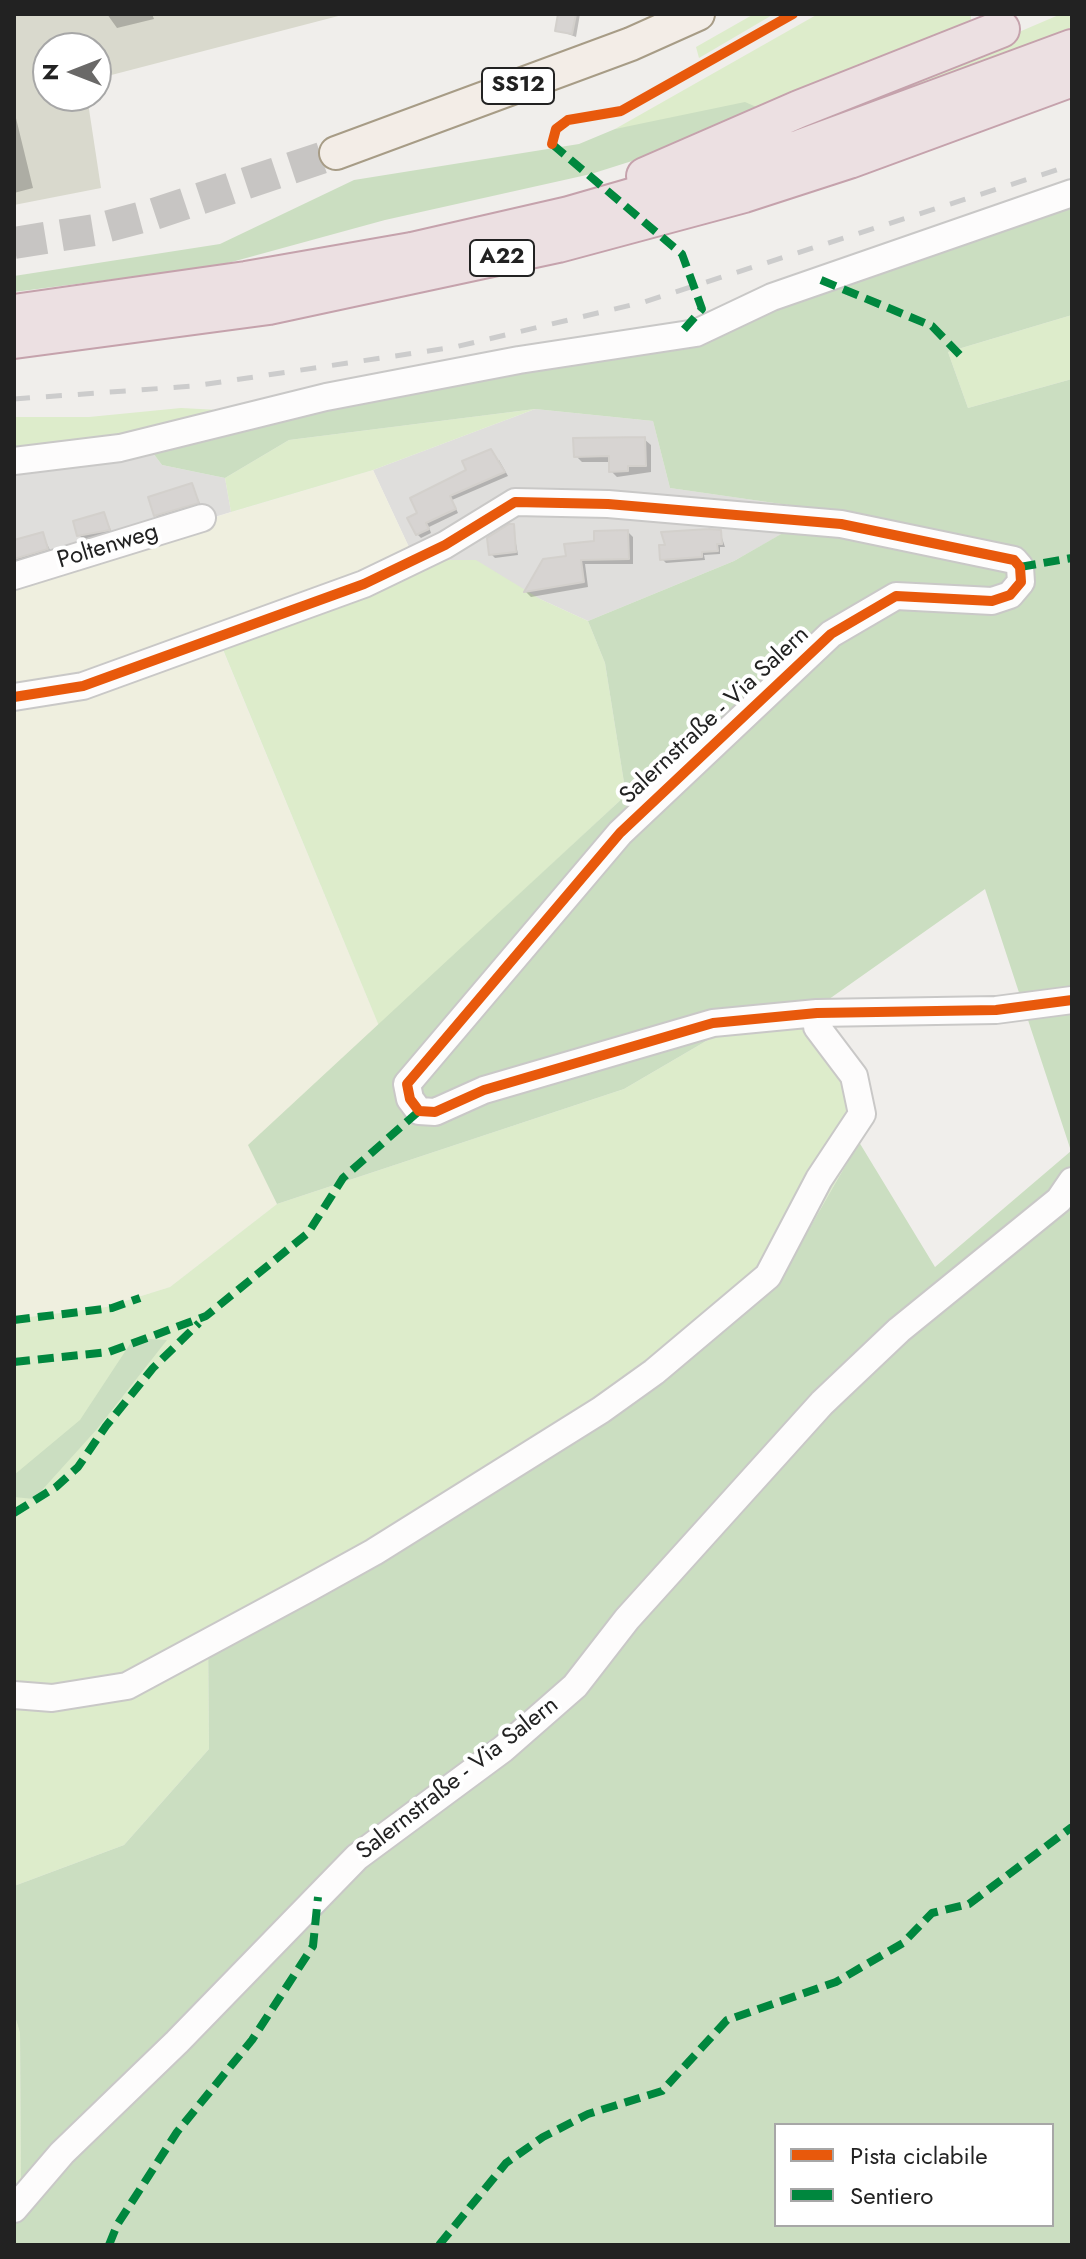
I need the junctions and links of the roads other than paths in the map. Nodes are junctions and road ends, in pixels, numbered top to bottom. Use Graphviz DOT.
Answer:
graph roads {
  1 [pos="698,14"];
  2 [pos="1001,29"];
  3 [pos="1072,48"];
  4 [pos="1072,78"];
  5 [pos="336,153"];
  6 [pos="1072,193"];
  7 [pos="569,215"];
  8 [pos="14,313"];
  9 [pos="14,340"];
  10 [pos="14,461"];
  11 [pos="202,518"];
  12 [pos="14,576"];
  13 [pos="14,697"];
  14 [pos="1072,1000"];
  15 [pos="817,1013"];
  16 [pos="1072,1181"];
  17 [pos="14,1695"];
  18 [pos="14,2209"];
  1 -- 5 [label="main road, SS12"];
  2 -- 7 [label="highway"];
  3 -- 7 [label="highway, A22"];
  4 -- 9 [label="highway, A22"];
  6 -- 10 [label="street"];
  7 -- 8 [label="highway, A22"];
  11 -- 12 [label="street, Poltenweg"];
  13 -- 15 [label="street, Salernstraße - Via Salern"];
  14 -- 15 [label="street, Salernstraße - Via Salern"];
  15 -- 17 [label="street"];
  16 -- 18 [label="street, Salernstraße - Via Salern"];
}
